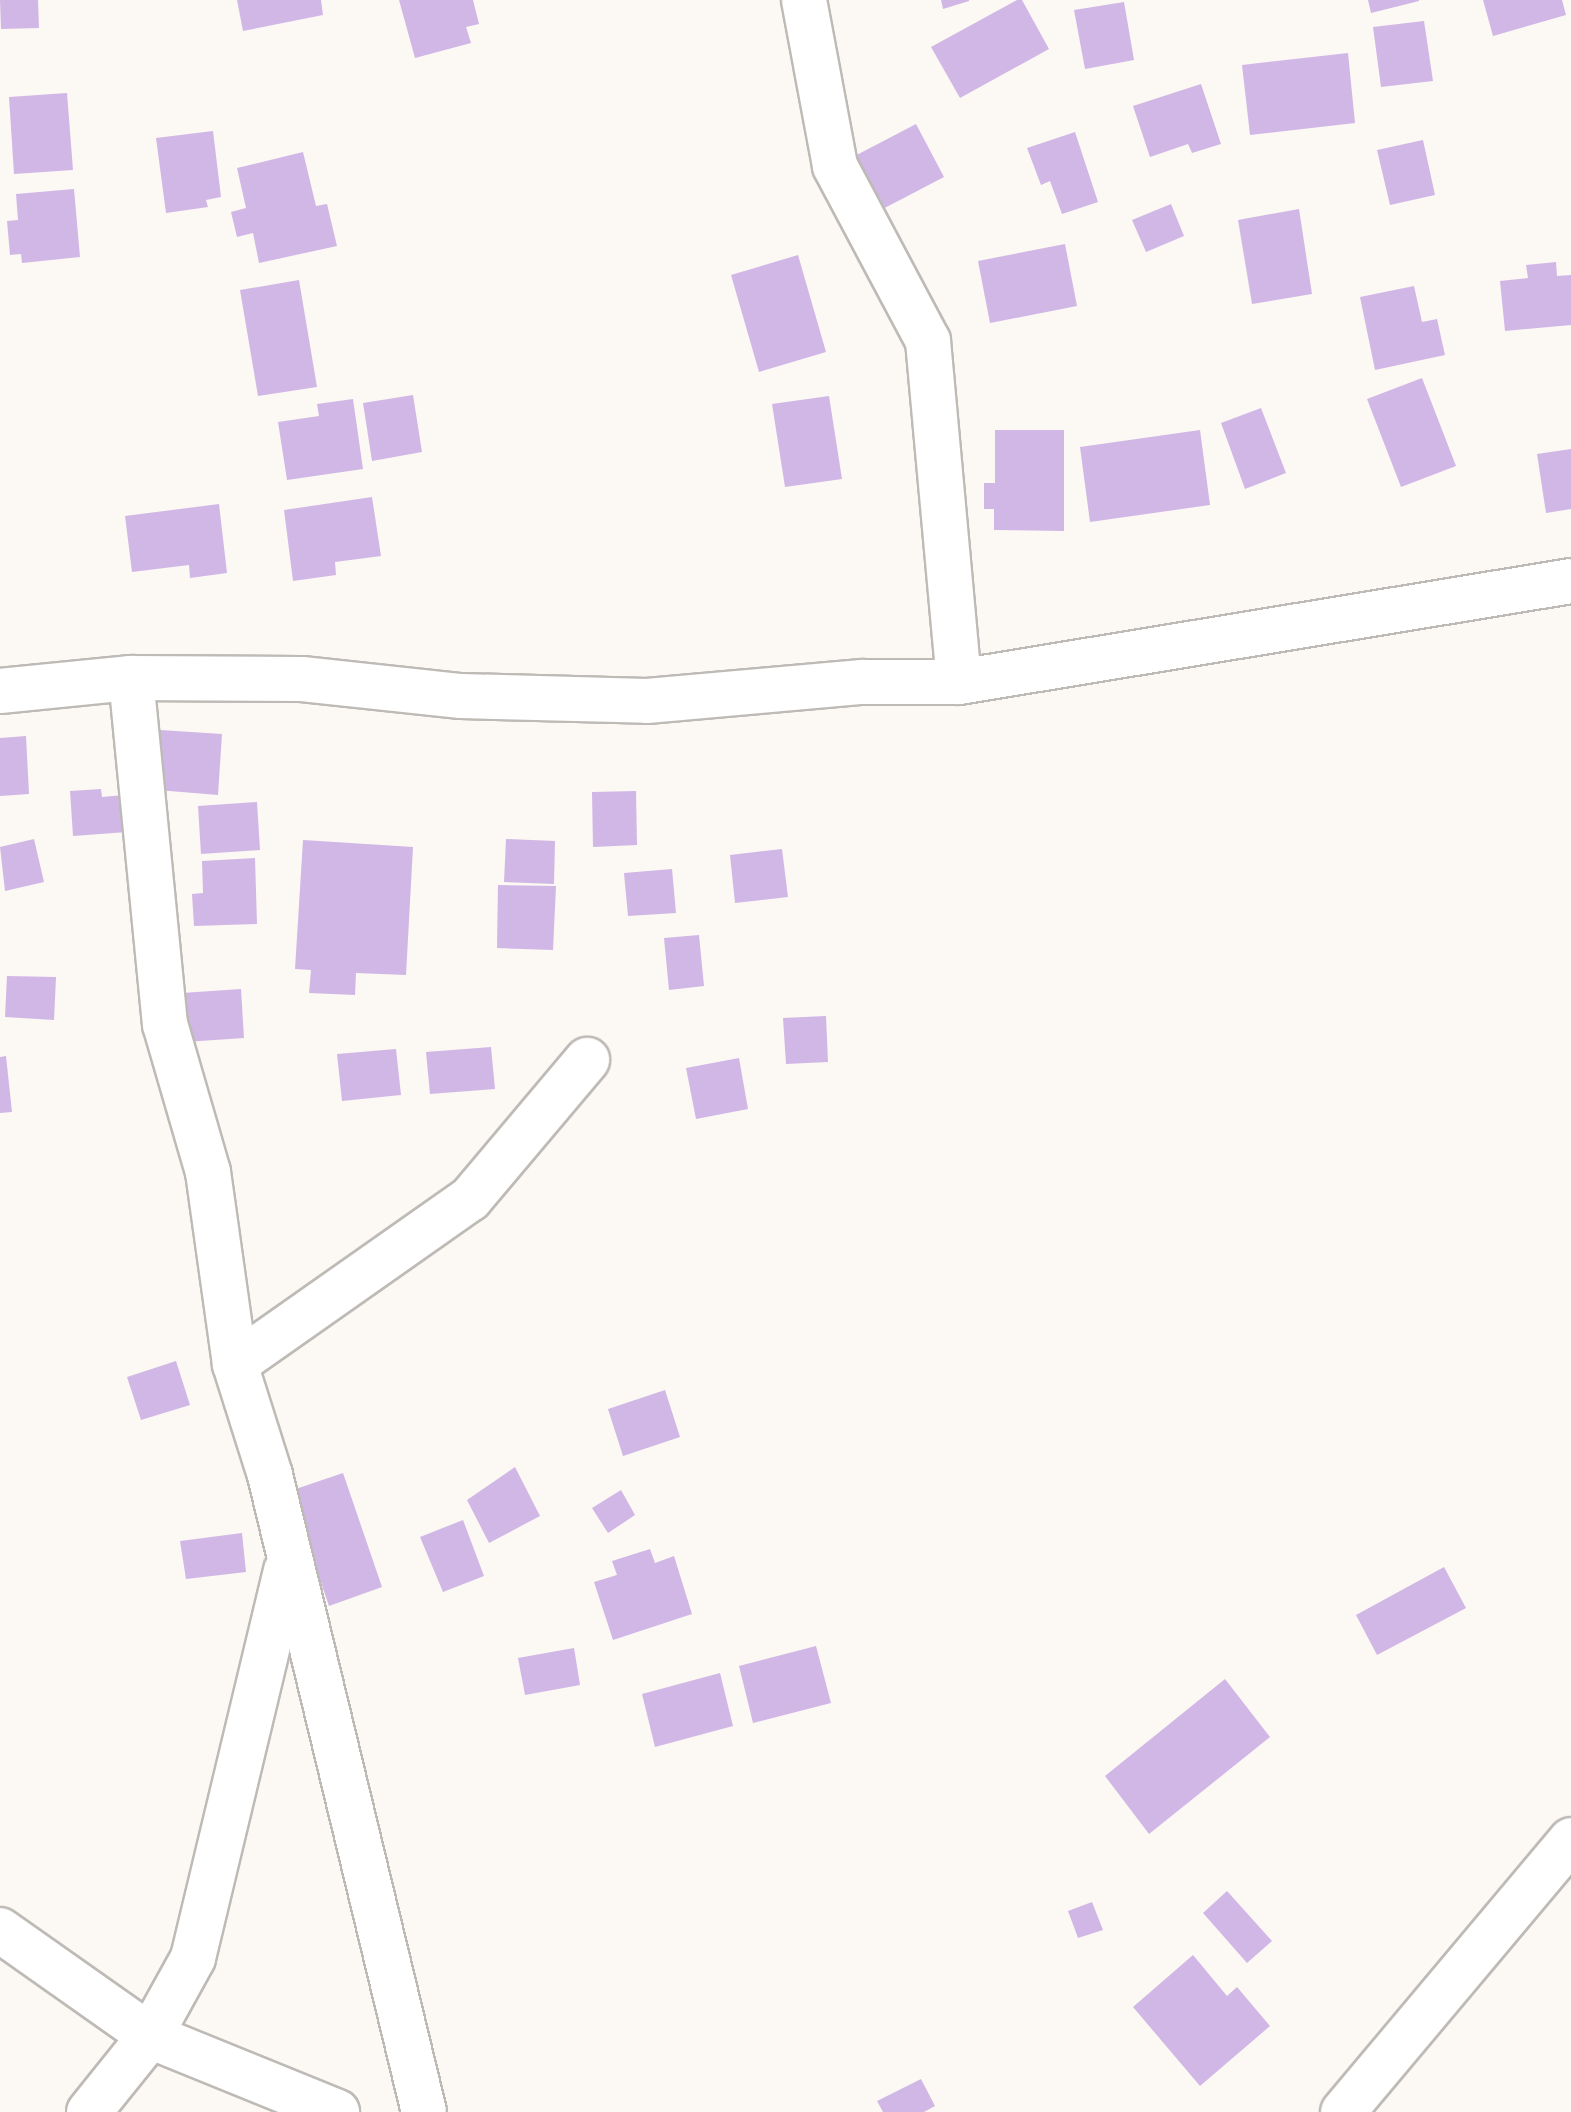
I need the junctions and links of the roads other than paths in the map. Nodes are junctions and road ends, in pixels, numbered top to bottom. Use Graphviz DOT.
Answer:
graph roads {
  1 [pos="804,0"];
  2 [pos="1571,581"];
  3 [pos="131,678"];
  4 [pos="959,682"];
  5 [pos="0,691"];
  6 [pos="587,1060"];
  7 [pos="235,1364"];
  8 [pos="287,1564"];
  9 [pos="1571,1840"];
  10 [pos="0,1930"];
  11 [pos="150,2036"];
  12 [pos="89,2112"];
  13 [pos="337,2112"];
  14 [pos="424,2112"];
  15 [pos="1343,2112"];
  1 -- 4 [label="street"];
  2 -- 4 [label="street"];
  3 -- 4 [label="street"];
  3 -- 5 [label="street"];
  3 -- 7 [label="street"];
  6 -- 7 [label="street"];
  7 -- 8 [label="street"];
  8 -- 11 [label="street"];
  8 -- 14 [label="street"];
  9 -- 15 [label="street"];
  10 -- 11 [label="street"];
  11 -- 12 [label="street"];
  11 -- 13 [label="street"];
}
